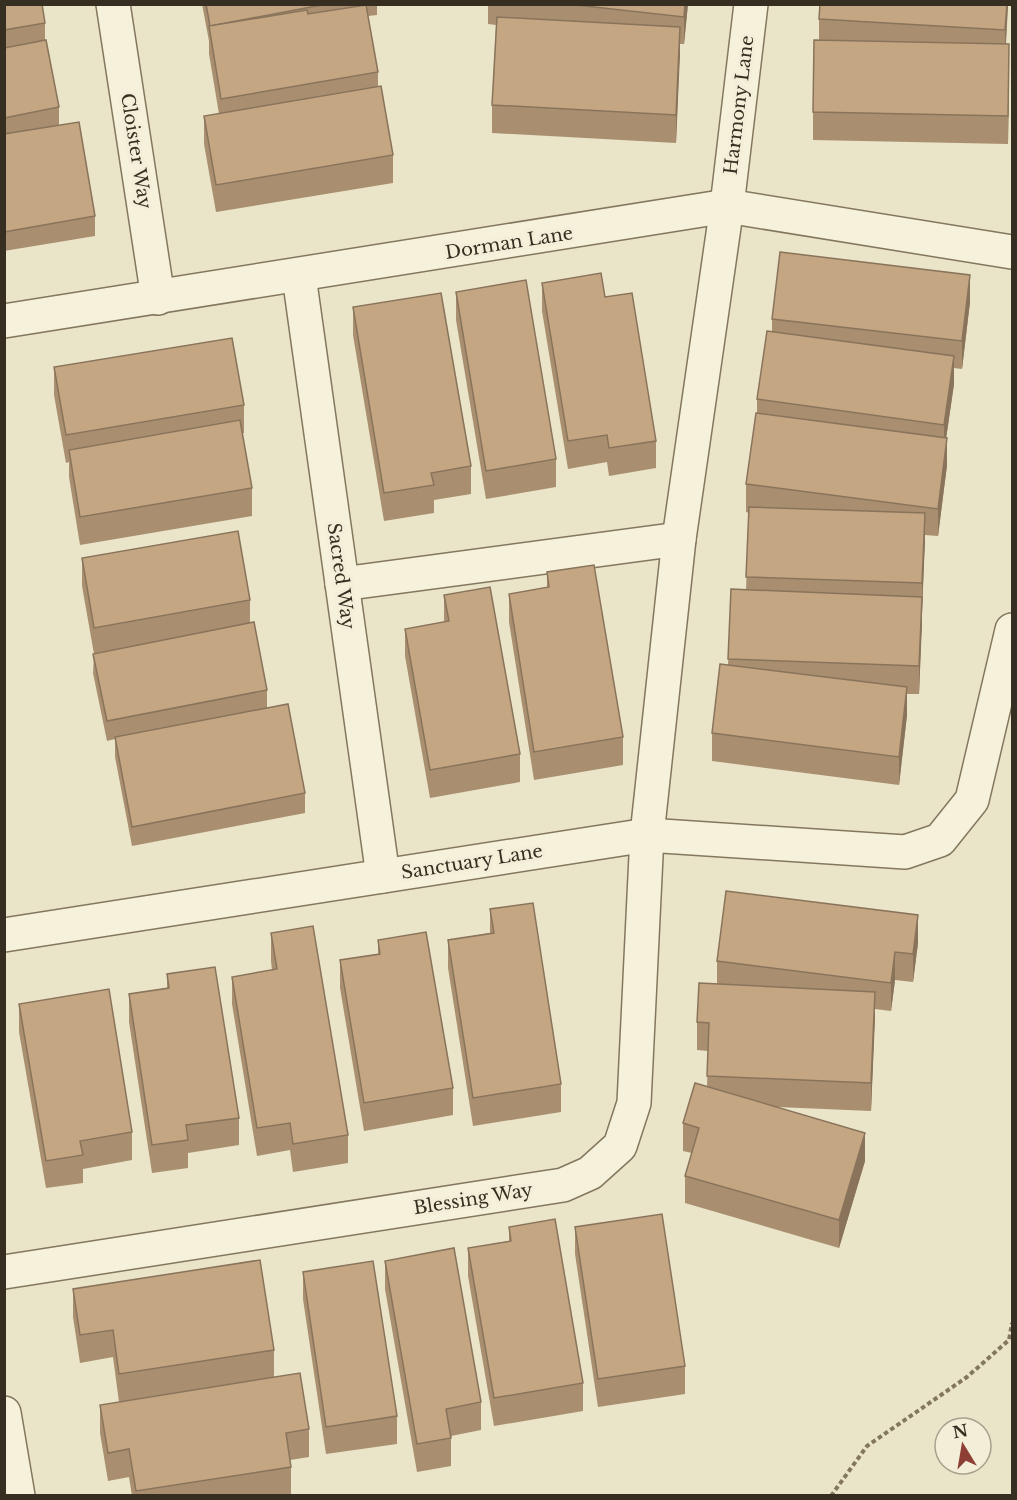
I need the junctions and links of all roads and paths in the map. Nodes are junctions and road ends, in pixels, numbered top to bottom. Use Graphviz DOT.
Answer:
graph roads {
  1 [pos="113,4"];
  2 [pos="751,4"];
  3 [pos="728,206"];
  4 [pos="1012,252"];
  5 [pos="299,276"];
  6 [pos="158,298"];
  7 [pos="4,321"];
  8 [pos="679,539"];
  9 [pos="342,584"];
  10 [pos="1012,630"];
  11 [pos="647,835"];
  12 [pos="383,876"];
  13 [pos="4,935"];
  14 [pos="4,1272"];
  15 [pos="1012,1323"];
  16 [pos="4,1413"];
  17 [pos="18,1496"];
  18 [pos="831,1496"];
  1 -- 6 [label="street, Cloister Way"];
  2 -- 3 [label="street, Harmony Lane"];
  3 -- 4 [label="street, Dorman Lane"];
  3 -- 5 [label="street, Dorman Lane"];
  3 -- 8 [label="street, Harmony Lane"];
  5 -- 6 [label="street, Dorman Lane"];
  5 -- 9 [label="street, Sacred Way"];
  6 -- 7 [label="street, Dorman Lane"];
  8 -- 9 [label="street"];
  8 -- 11 [label="street, Blessing Way"];
  9 -- 12 [label="street, Sacred Way"];
  10 -- 11 [label="street, Sanctuary Lane"];
  11 -- 12 [label="street, Sanctuary Lane"];
  11 -- 14 [label="street, Blessing Way"];
  12 -- 13 [label="street, Sanctuary Lane"];
  15 -- 18 [label="path"];
  16 -- 17 [label="street"];
}
